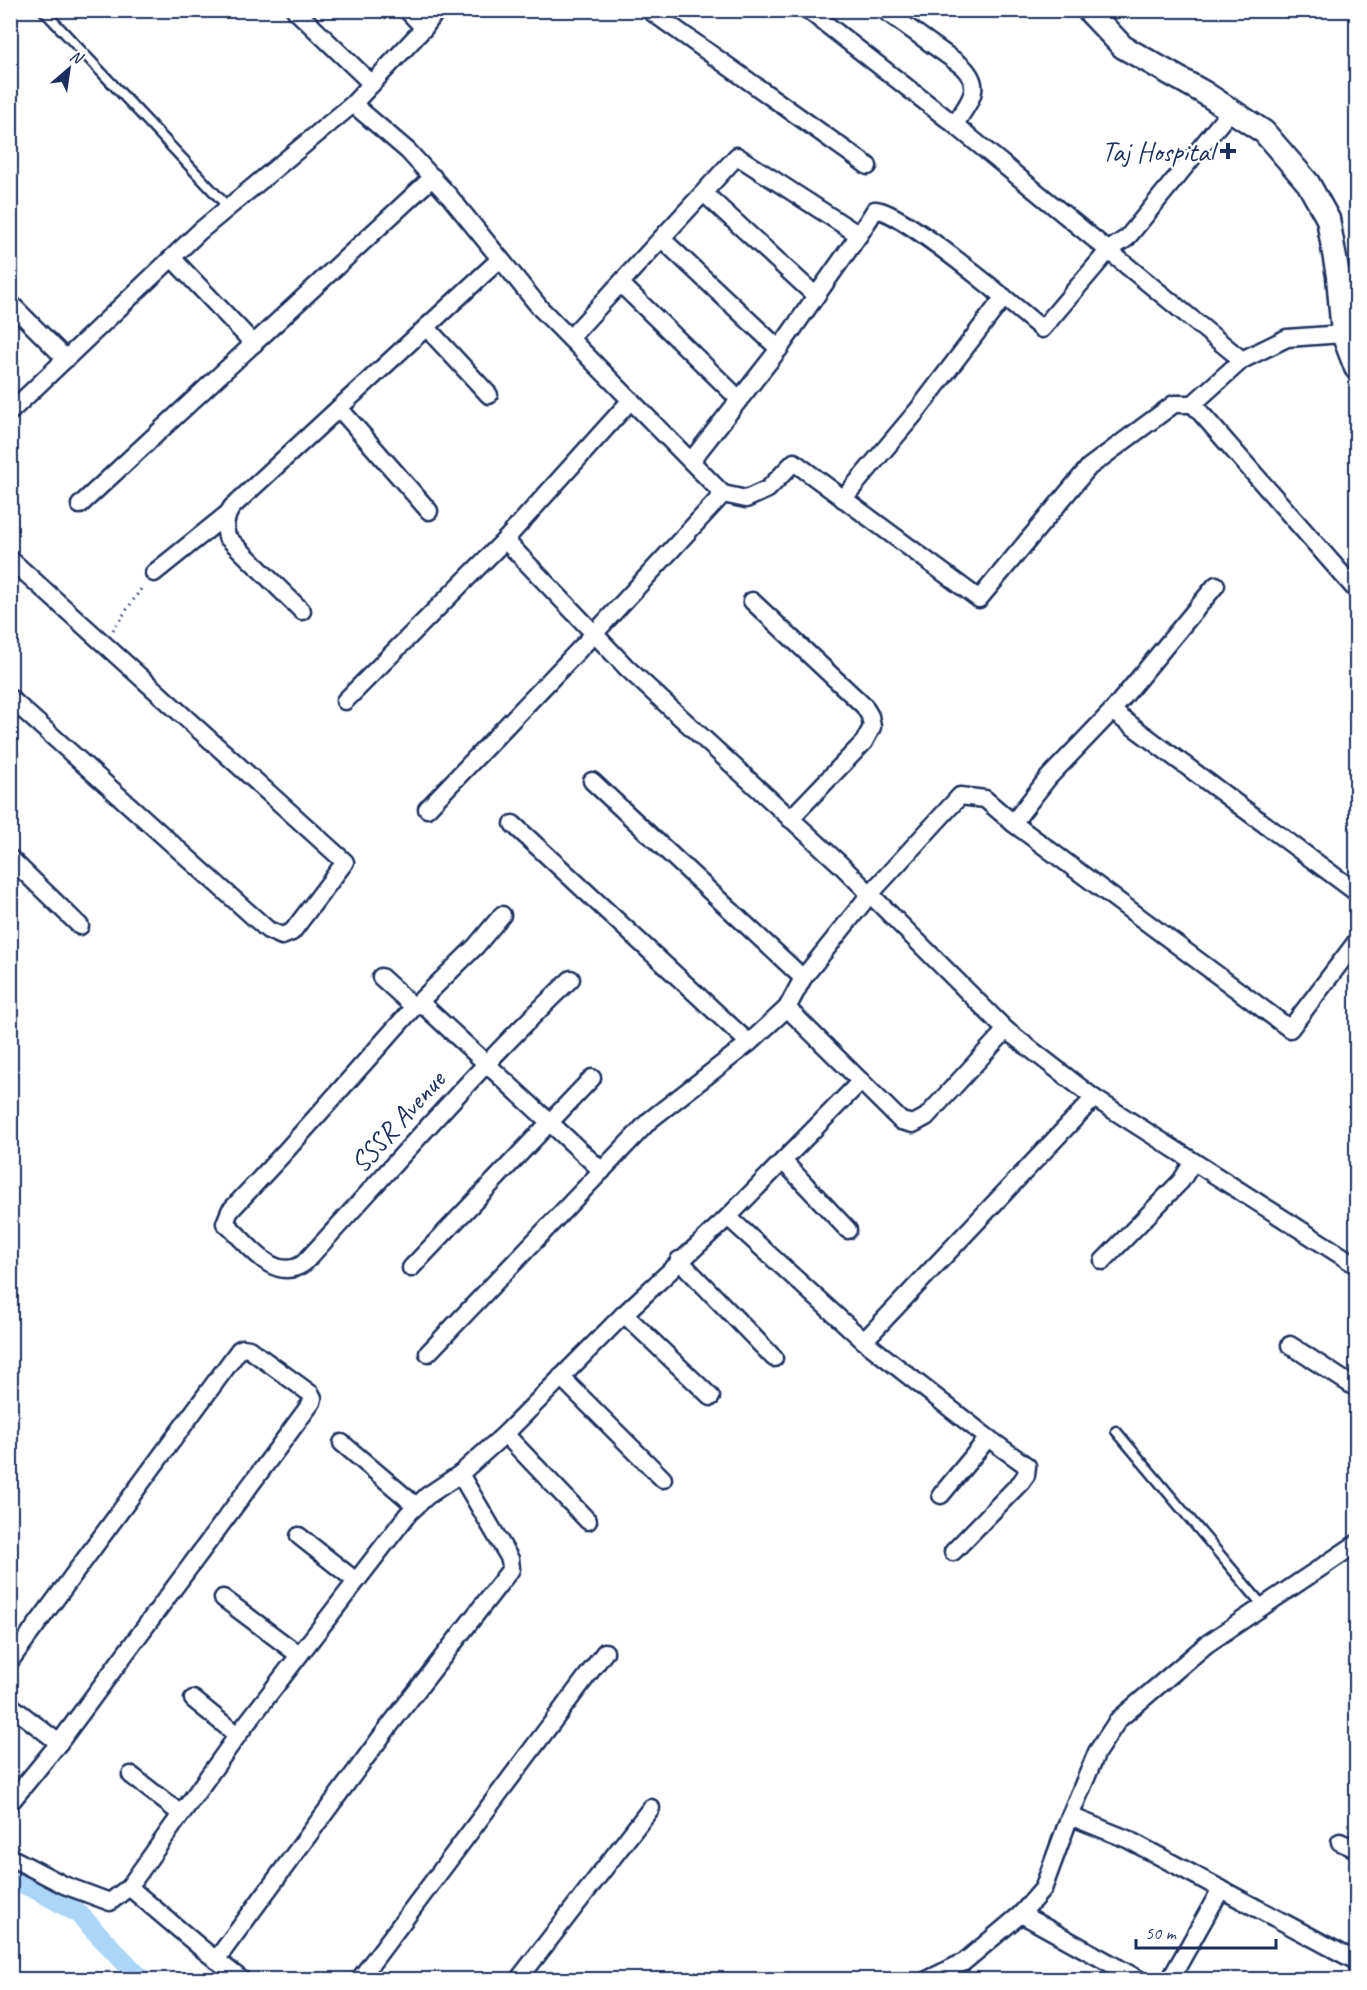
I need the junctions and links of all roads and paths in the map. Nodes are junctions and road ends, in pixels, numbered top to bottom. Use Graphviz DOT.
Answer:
graph roads {
  1 [pos="43,10"];
  2 [pos="295,10"];
  3 [pos="408,10"];
  4 [pos="437,10"];
  5 [pos="649,10"];
  6 [pos="808,10"];
  7 [pos="884,10"];
  8 [pos="1088,10"];
  9 [pos="424,28"];
  10 [pos="372,84"];
  11 [pos="353,104"];
  12 [pos="1231,110"];
  13 [pos="955,125"];
  14 [pos="868,166"];
  15 [pos="433,177"];
  16 [pos="705,194"];
  17 [pos="228,207"];
  18 [pos="859,235"];
  19 [pos="662,239"];
  20 [pos="1109,250"];
  21 [pos="172,258"];
  22 [pos="500,259"];
  23 [pos="621,284"];
  24 [pos="816,296"];
  25 [pos="1004,297"];
  26 [pos="10,303"];
  27 [pos="426,327"];
  28 [pos="1343,334"];
  29 [pos="570,338"];
  30 [pos="254,344"];
  31 [pos="779,349"];
  32 [pos="66,359"];
  33 [pos="1242,360"];
  34 [pos="1356,368"];
  35 [pos="489,395"];
  36 [pos="739,399"];
  37 [pos="631,400"];
  38 [pos="1193,404"];
  39 [pos="339,408"];
  40 [pos="10,412"];
  41 [pos="690,461"];
  42 [pos="723,494"];
  43 [pos="843,499"];
  44 [pos="80,505"];
  45 [pos="429,511"];
  46 [pos="226,514"];
  47 [pos="505,540"];
  48 [pos="10,559"];
  49 [pos="154,573"];
  50 [pos="1216,585"];
  51 [pos="1356,590"];
  52 [pos="752,601"];
  53 [pos="302,611"];
  54 [pos="594,634"];
  55 [pos="105,644"];
  56 [pos="10,698"];
  57 [pos="345,701"];
  58 [pos="1112,711"];
  59 [pos="592,781"];
  60 [pos="427,809"];
  61 [pos="790,819"];
  62 [pos="513,824"];
  63 [pos="1013,824"];
  64 [pos="10,858"];
  65 [pos="1356,892"];
  66 [pos="870,894"];
  67 [pos="501,915"];
  68 [pos="80,926"];
  69 [pos="1356,942"];
  70 [pos="381,977"];
  71 [pos="803,978"];
  72 [pos="571,979"];
  73 [pos="414,1007"];
  74 [pos="787,1008"];
  75 [pos="1005,1030"];
  76 [pos="749,1043"];
  77 [pos="486,1063"];
  78 [pos="592,1078"];
  79 [pos="861,1081"];
  80 [pos="1094,1098"];
  81 [pos="549,1122"];
  82 [pos="783,1161"];
  83 [pos="1193,1162"];
  84 [pos="602,1171"];
  85 [pos="728,1217"];
  86 [pos="848,1230"];
  87 [pos="679,1260"];
  88 [pos="1103,1261"];
  89 [pos="1356,1265"];
  90 [pos="411,1268"];
  91 [pos="624,1314"];
  92 [pos="864,1341"];
  93 [pos="1290,1345"];
  94 [pos="428,1353"];
  95 [pos="774,1359"];
  96 [pos="561,1377"];
  97 [pos="1356,1388"];
  98 [pos="711,1397"];
  99 [pos="1116,1431"];
  100 [pos="505,1434"];
  101 [pos="988,1438"];
  102 [pos="342,1443"];
  103 [pos="459,1474"];
  104 [pos="663,1479"];
  105 [pos="941,1495"];
  106 [pos="416,1506"];
  107 [pos="588,1521"];
  108 [pos="299,1536"];
  109 [pos="1356,1544"];
  110 [pos="953,1552"];
  111 [pos="356,1581"];
  112 [pos="223,1598"];
  113 [pos="1264,1607"];
  114 [pos="605,1652"];
  115 [pos="299,1655"];
  116 [pos="10,1661"];
  117 [pos="193,1699"];
  118 [pos="10,1705"];
  119 [pos="237,1735"];
  120 [pos="59,1743"];
  121 [pos="131,1775"];
  122 [pos="10,1803"];
  123 [pos="651,1808"];
  124 [pos="181,1814"];
  125 [pos="1070,1816"];
  126 [pos="1340,1842"];
  127 [pos="1356,1848"];
  128 [pos="10,1857"];
  129 [pos="129,1887"];
  130 [pos="1221,1889"];
  131 [pos="1021,1914"];
  132 [pos="216,1960"];
  133 [pos="1356,1961"];
  134 [pos="929,1979"];
  135 [pos="242,1980"];
  136 [pos="359,1980"];
  137 [pos="518,1980"];
  138 [pos="1140,1980"];
  139 [pos="1170,1980"];
  1 -- 17 [label="lane"];
  2 -- 10 [label="street"];
  3 -- 9 [label="street"];
  4 -- 9 [label="street"];
  5 -- 14 [label="street"];
  6 -- 13 [label="street"];
  7 -- 13 [label="street"];
  8 -- 12 [label="street"];
  9 -- 10 [label="street"];
  10 -- 11 [label="street"];
  11 -- 15 [label="street"];
  11 -- 17 [label="street"];
  12 -- 20 [label="street"];
  12 -- 28 [label="street"];
  13 -- 20 [label="street"];
  15 -- 22 [label="street"];
  15 -- 30 [label="street"];
  16 -- 18 [label="street"];
  16 -- 19 [label="street"];
  16 -- 24 [label="street"];
  17 -- 21 [label="street"];
  18 -- 24 [label="street"];
  18 -- 25 [label="street"];
  19 -- 23 [label="street"];
  19 -- 31 [label="street"];
  20 -- 25 [label="street"];
  20 -- 33 [label="street"];
  21 -- 30 [label="street"];
  21 -- 32 [label="street"];
  22 -- 27 [label="street"];
  22 -- 29 [label="street"];
  23 -- 29 [label="street"];
  23 -- 36 [label="street"];
  24 -- 31 [label="street"];
  25 -- 43 [label="street"];
  26 -- 32 [label="street"];
  27 -- 35 [label="street"];
  27 -- 39 [label="street"];
  28 -- 33 [label="street"];
  28 -- 34 [label="street"];
  29 -- 37 [label="street"];
  30 -- 44 [label="street"];
  31 -- 36 [label="street"];
  32 -- 40 [label="street"];
  33 -- 38 [label="street"];
  36 -- 41 [label="street"];
  37 -- 41 [label="street"];
  37 -- 47 [label="street"];
  38 -- 43 [label="street"];
  38 -- 51 [label="street"];
  39 -- 45 [label="street"];
  39 -- 46 [label="street"];
  41 -- 42 [label="street"];
  42 -- 43 [label="street"];
  42 -- 54 [label="street"];
  46 -- 49 [label="street"];
  46 -- 53 [label="street"];
  47 -- 54 [label="street"];
  47 -- 57 [label="street"];
  48 -- 55 [label="street"];
  49 -- 55 [label="path"];
  50 -- 58 [label="street"];
  52 -- 61 [label="street"];
  54 -- 60 [label="street"];
  54 -- 61 [label="street"];
  55 -- 56 [label="street"];
  58 -- 63 [label="street"];
  58 -- 65 [label="street"];
  59 -- 71 [label="street"];
  61 -- 66 [label="street"];
  62 -- 76 [label="street"];
  63 -- 66 [label="street"];
  63 -- 69 [label="street"];
  64 -- 68 [label="street"];
  66 -- 71 [label="street"];
  66 -- 75 [label="street"];
  67 -- 73 [label="street"];
  70 -- 73 [label="street"];
  71 -- 74 [label="street"];
  72 -- 77 [label="street, SSSR Avenue"];
  73 -- 77 [label="street"];
  73 -- 77 [label="street, SSSR Avenue"];
  74 -- 76 [label="street"];
  74 -- 79 [label="street"];
  75 -- 79 [label="street"];
  75 -- 80 [label="street"];
  76 -- 84 [label="street"];
  77 -- 81 [label="street"];
  78 -- 81 [label="street"];
  79 -- 82 [label="street"];
  80 -- 83 [label="street"];
  80 -- 92 [label="street"];
  81 -- 84 [label="street"];
  81 -- 90 [label="street"];
  82 -- 85 [label="street"];
  82 -- 86 [label="street"];
  83 -- 88 [label="street"];
  83 -- 89 [label="street"];
  84 -- 94 [label="street"];
  85 -- 87 [label="street"];
  85 -- 92 [label="street"];
  87 -- 91 [label="street"];
  87 -- 95 [label="street"];
  91 -- 96 [label="street"];
  91 -- 98 [label="street"];
  92 -- 101 [label="street"];
  93 -- 97 [label="street"];
  96 -- 100 [label="street"];
  96 -- 104 [label="street"];
  99 -- 113 [label="lane"];
  100 -- 103 [label="street"];
  100 -- 107 [label="street"];
  101 -- 105 [label="street"];
  101 -- 110 [label="street"];
  102 -- 106 [label="street"];
  103 -- 106 [label="street"];
  103 -- 132 [label="street"];
  106 -- 111 [label="street"];
  108 -- 111 [label="street"];
  109 -- 113 [label="street"];
  111 -- 115 [label="street"];
  112 -- 115 [label="street"];
  113 -- 125 [label="street"];
  114 -- 136 [label="street"];
  115 -- 119 [label="street"];
  116 -- 120 [label="street"];
  117 -- 119 [label="street"];
  118 -- 120 [label="street"];
  119 -- 124 [label="street"];
  120 -- 122 [label="street"];
  121 -- 124 [label="street"];
  123 -- 137 [label="street"];
  124 -- 129 [label="street"];
  125 -- 130 [label="street"];
  125 -- 131 [label="street"];
  126 -- 127 [label="street"];
  128 -- 129 [label="street"];
  129 -- 132 [label="street"];
  130 -- 133 [label="street"];
  130 -- 139 [label="street"];
  131 -- 134 [label="street"];
  131 -- 138 [label="street"];
  132 -- 135 [label="street"];
}
